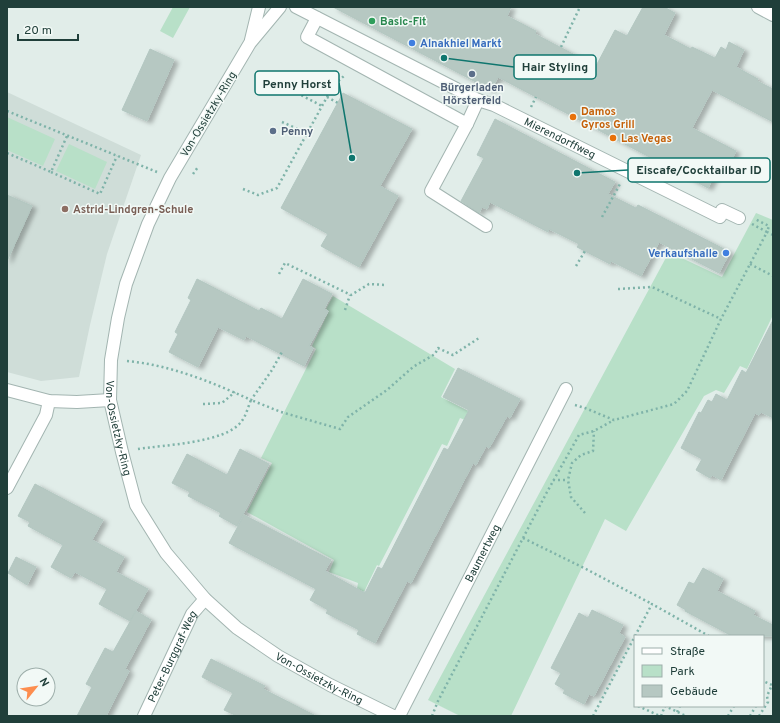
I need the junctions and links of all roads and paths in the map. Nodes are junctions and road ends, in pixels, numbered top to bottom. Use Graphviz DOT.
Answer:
graph roads {
  1 [pos="259,7"];
  2 [pos="280,7"];
  3 [pos="296,7"];
  4 [pos="580,7"];
  5 [pos="758,7"];
  6 [pos="773,15"];
  7 [pos="317,18"];
  8 [pos="250,43"];
  9 [pos="561,47"];
  10 [pos="358,64"];
  11 [pos="297,93"];
  12 [pos="326,97"];
  13 [pos="478,100"];
  14 [pos="338,103"];
  15 [pos="322,106"];
  16 [pos="7,111"];
  17 [pos="282,122"];
  18 [pos="467,124"];
  19 [pos="307,133"];
  20 [pos="67,136"];
  21 [pos="7,153"];
  22 [pos="117,156"];
  23 [pos="138,165"];
  24 [pos="627,171"];
  25 [pos="51,172"];
  26 [pos="243,189"];
  27 [pos="741,216"];
  28 [pos="602,217"];
  29 [pos="486,226"];
  30 [pos="769,226"];
  31 [pos="767,232"];
  32 [pos="773,235"];
  33 [pos="585,251"];
  34 [pos="750,264"];
  35 [pos="576,266"];
  36 [pos="279,274"];
  37 [pos="773,276"];
  38 [pos="386,285"];
  39 [pos="618,289"];
  40 [pos="350,295"];
  41 [pos="344,310"];
  42 [pos="721,319"];
  43 [pos="479,338"];
  44 [pos="282,352"];
  45 [pos="111,360"];
  46 [pos="566,389"];
  47 [pos="7,390"];
  48 [pos="235,392"];
  49 [pos="110,400"];
  50 [pos="251,400"];
  51 [pos="49,401"];
  52 [pos="560,401"];
  53 [pos="203,404"];
  54 [pos="614,420"];
  55 [pos="594,430"];
  56 [pos="122,452"];
  57 [pos="554,480"];
  58 [pos="568,480"];
  59 [pos="7,488"];
  60 [pos="585,513"];
  61 [pos="523,538"];
  62 [pos="205,599"];
  63 [pos="652,604"];
  64 [pos="636,635"];
  65 [pos="707,635"];
  66 [pos="634,638"];
  67 [pos="764,681"];
  68 [pos="640,707"];
  69 [pos="664,707"];
  70 [pos="667,707"];
  71 [pos="680,707"];
  72 [pos="733,707"];
  73 [pos="755,707"];
  74 [pos="677,712"];
  75 [pos="144,716"];
  76 [pos="393,716"];
  77 [pos="399,716"];
  78 [pos="432,716"];
  79 [pos="593,716"];
  80 [pos="660,716"];
  81 [pos="686,716"];
  82 [pos="728,716"];
  83 [pos="750,716"];
  84 [pos="759,716"];
  1 -- 8 [label="street, Von-Ossietzky-Ring"];
  2 -- 8 [label="street, Von-Ossietzky-Ring"];
  3 -- 7 [label="street, Mierendorffweg"];
  4 -- 9 [label="path"];
  5 -- 6 [label="street"];
  7 -- 10 [label="street"];
  7 -- 13 [label="street, Mierendorffweg"];
  8 -- 45 [label="street, Von-Ossietzky-Ring"];
  10 -- 12 [label="path"];
  10 -- 18 [label="street"];
  11 -- 15 [label="path"];
  12 -- 14 [label="path"];
  12 -- 15 [label="path"];
  13 -- 18 [label="street"];
  13 -- 24 [label="street, Mierendorffweg"];
  15 -- 19 [label="path"];
  16 -- 20 [label="path"];
  17 -- 19 [label="path"];
  18 -- 29 [label="street"];
  19 -- 26 [label="path"];
  20 -- 22 [label="path"];
  20 -- 25 [label="path"];
  21 -- 25 [label="path"];
  22 -- 23 [label="path"];
  22 -- 25 [label="path"];
  24 -- 27 [label="street, Mierendorffweg"];
  24 -- 28 [label="path"];
  27 -- 31 [label="path"];
  30 -- 31 [label="path"];
  31 -- 32 [label="path"];
  31 -- 34 [label="path"];
  33 -- 35 [label="path"];
  34 -- 37 [label="path"];
  34 -- 42 [label="path"];
  36 -- 40 [label="path"];
  38 -- 40 [label="path"];
  39 -- 42 [label="path"];
  40 -- 41 [label="path"];
  42 -- 54 [label="path"];
  43 -- 50 [label="path"];
  44 -- 50 [label="path"];
  45 -- 48 [label="path"];
  45 -- 49 [label="street, Von-Ossietzky-Ring"];
  46 -- 52 [label="street, Baumertweg"];
  47 -- 51 [label="street"];
  48 -- 50 [label="path"];
  48 -- 53 [label="path"];
  49 -- 51 [label="street"];
  49 -- 56 [label="street, Von-Ossietzky-Ring"];
  50 -- 56 [label="path"];
  51 -- 59 [label="street"];
  52 -- 54 [label="path"];
  52 -- 77 [label="street, Baumertweg"];
  54 -- 55 [label="path"];
  55 -- 57 [label="path"];
  55 -- 58 [label="path"];
  56 -- 62 [label="street, Von-Ossietzky-Ring"];
  57 -- 58 [label="path"];
  57 -- 61 [label="path"];
  58 -- 60 [label="path"];
  61 -- 63 [label="path"];
  61 -- 78 [label="path"];
  62 -- 75 [label="street, Peter-Burggraf-Weg"];
  62 -- 76 [label="street, Von-Ossietzky-Ring"];
  63 -- 64 [label="path"];
  63 -- 65 [label="path"];
  66 -- 79 [label="path"];
  67 -- 84 [label="path"];
  68 -- 80 [label="path"];
  69 -- 80 [label="path"];
  70 -- 74 [label="path"];
  71 -- 74 [label="path"];
  72 -- 82 [label="path"];
  73 -- 83 [label="path"];
  74 -- 81 [label="path"];
}
